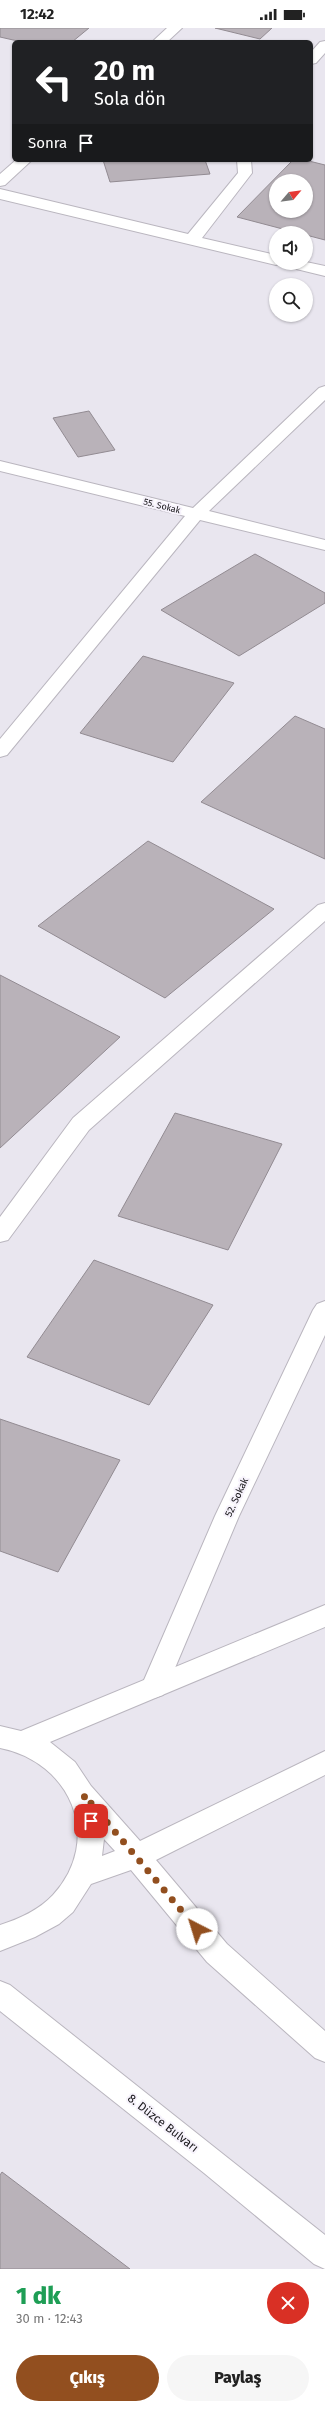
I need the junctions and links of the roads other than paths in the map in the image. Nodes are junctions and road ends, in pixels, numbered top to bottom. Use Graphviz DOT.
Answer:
graph roads {
  1 [pos="176,28"];
  2 [pos="162,40"];
  3 [pos="325,45"];
  4 [pos="313,58"];
  5 [pos="23,162"];
  6 [pos="244,162"];
  7 [pos="0,182"];
  8 [pos="0,194"];
  9 [pos="192,240"];
  10 [pos="269,258"];
  11 [pos="313,268"];
  12 [pos="325,271"];
  13 [pos="325,391"];
  14 [pos="0,466"];
  15 [pos="196,514"];
  16 [pos="325,545"];
  17 [pos="0,751"];
  18 [pos="325,910"];
  19 [pos="0,1234"];
  20 [pos="325,1310"];
  21 [pos="325,1616"];
  22 [pos="154,1687"];
  23 [pos="11,1739"];
  24 [pos="325,1762"];
  25 [pos="84,1795"];
  26 [pos="135,1857"];
  27 [pos="83,1874"];
  28 [pos="0,1938"];
  29 [pos="0,1994"];
  30 [pos="325,2049"];
  31 [pos="325,2254"];
  1 -- 2 [label="street"];
  3 -- 4 [label="street"];
  5 -- 7 [label="street"];
  6 -- 9 [label="street"];
  8 -- 9 [label="street"];
  9 -- 10 [label="street"];
  11 -- 12 [label="street"];
  13 -- 15 [label="street"];
  14 -- 15 [label="street, 55. Sokak"];
  15 -- 16 [label="street, 55. Sokak"];
  15 -- 17 [label="street"];
  18 -- 19 [label="street"];
  20 -- 22 [label="street, 52. Sokak"];
  21 -- 22 [label="street"];
  22 -- 23 [label="street"];
  23 -- 25 [label="street"];
  24 -- 26 [label="street"];
  25 -- 26 [label="street"];
  25 -- 27 [label="street"];
  26 -- 27 [label="street"];
  26 -- 30 [label="street"];
  27 -- 28 [label="street"];
  29 -- 31 [label="street, 8. Düzce Bulvarı"];
}
